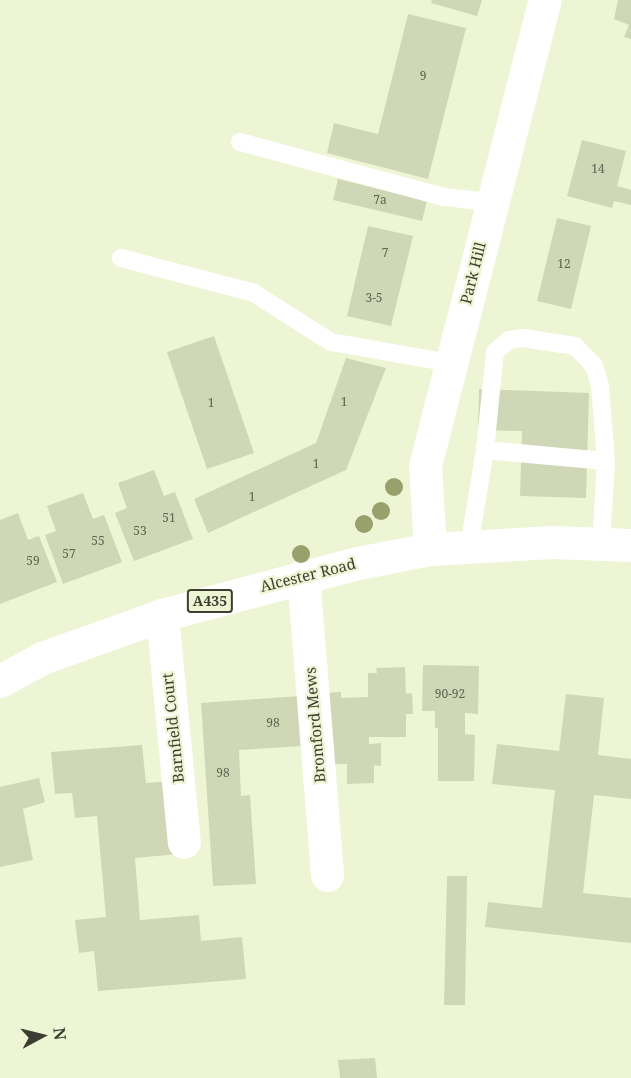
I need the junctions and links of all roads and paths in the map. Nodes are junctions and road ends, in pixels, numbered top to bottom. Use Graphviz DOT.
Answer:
graph roads {
  1 [pos="545,0"];
  2 [pos="240,142"];
  3 [pos="490,202"];
  4 [pos="121,258"];
  5 [pos="450,363"];
  6 [pos="484,450"];
  7 [pos="606,461"];
  8 [pos="616,545"];
  9 [pos="470,547"];
  10 [pos="430,549"];
  11 [pos="303,575"];
  12 [pos="162,615"];
  13 [pos="0,681"];
  14 [pos="184,842"];
  15 [pos="327,875"];
  1 -- 3 [label="main road, Park Hill"];
  2 -- 3 [label="lane"];
  3 -- 5 [label="main road, Park Hill"];
  4 -- 5 [label="lane"];
  5 -- 10 [label="main road, Park Hill"];
  6 -- 7 [label="lane"];
  6 -- 7 [label="lane"];
  6 -- 9 [label="lane"];
  7 -- 8 [label="lane"];
  8 -- 9 [label="main road, Alcester Road / A435"];
  9 -- 10 [label="main road, Alcester Road / A435"];
  10 -- 11 [label="main road, Alcester Road / A435"];
  11 -- 12 [label="main road, Alcester Road / A435"];
  11 -- 15 [label="main road, Bromford Mews"];
  12 -- 13 [label="main road, Alcester Road / A435"];
  12 -- 14 [label="main road, Barnfield Court"];
}
